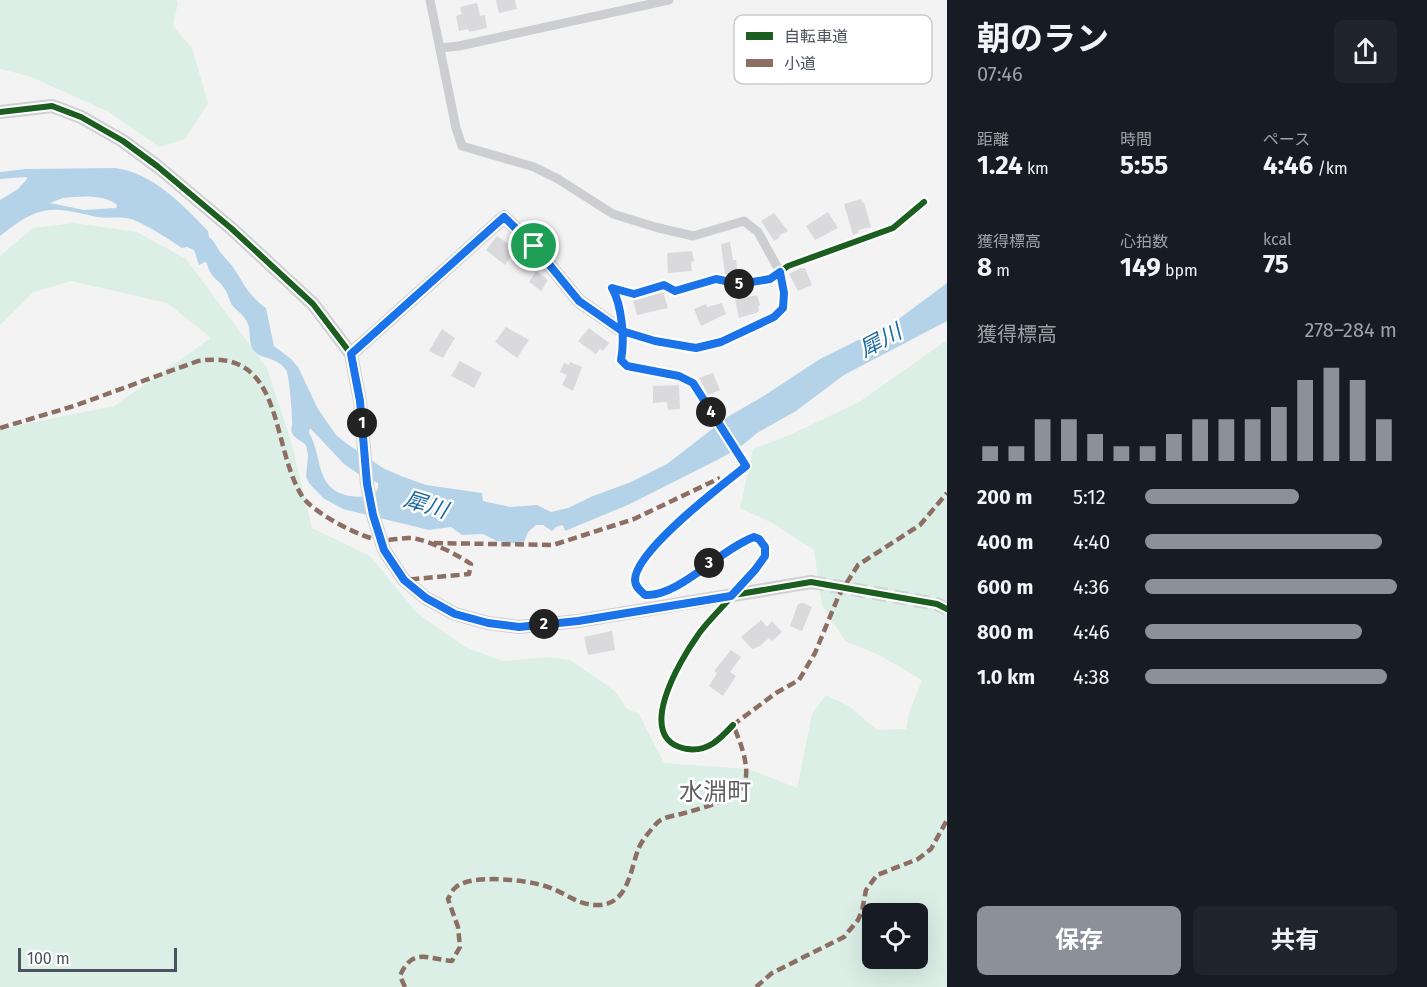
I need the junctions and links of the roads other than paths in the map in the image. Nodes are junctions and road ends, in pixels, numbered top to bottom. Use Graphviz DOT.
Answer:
graph roads {
  1 [pos="430,0"];
  2 [pos="669,0"];
  3 [pos="440,48"];
  4 [pos="0,112"];
  5 [pos="924,202"];
  6 [pos="780,272"];
  7 [pos="622,331"];
  8 [pos="351,354"];
  9 [pos="811,582"];
  10 [pos="731,596"];
  11 [pos="733,725"];
  1 -- 3 [label="street"];
  2 -- 3 [label="street"];
  3 -- 6 [label="street"];
  4 -- 8 [label="street"];
  5 -- 6 [label="street"];
  6 -- 7 [label="street"];
  6 -- 7 [label="street"];
  7 -- 8 [label="street"];
  7 -- 10 [label="street"];
  8 -- 10 [label="street"];
  9 -- 10 [label="street"];
  10 -- 11 [label="street"];
}
